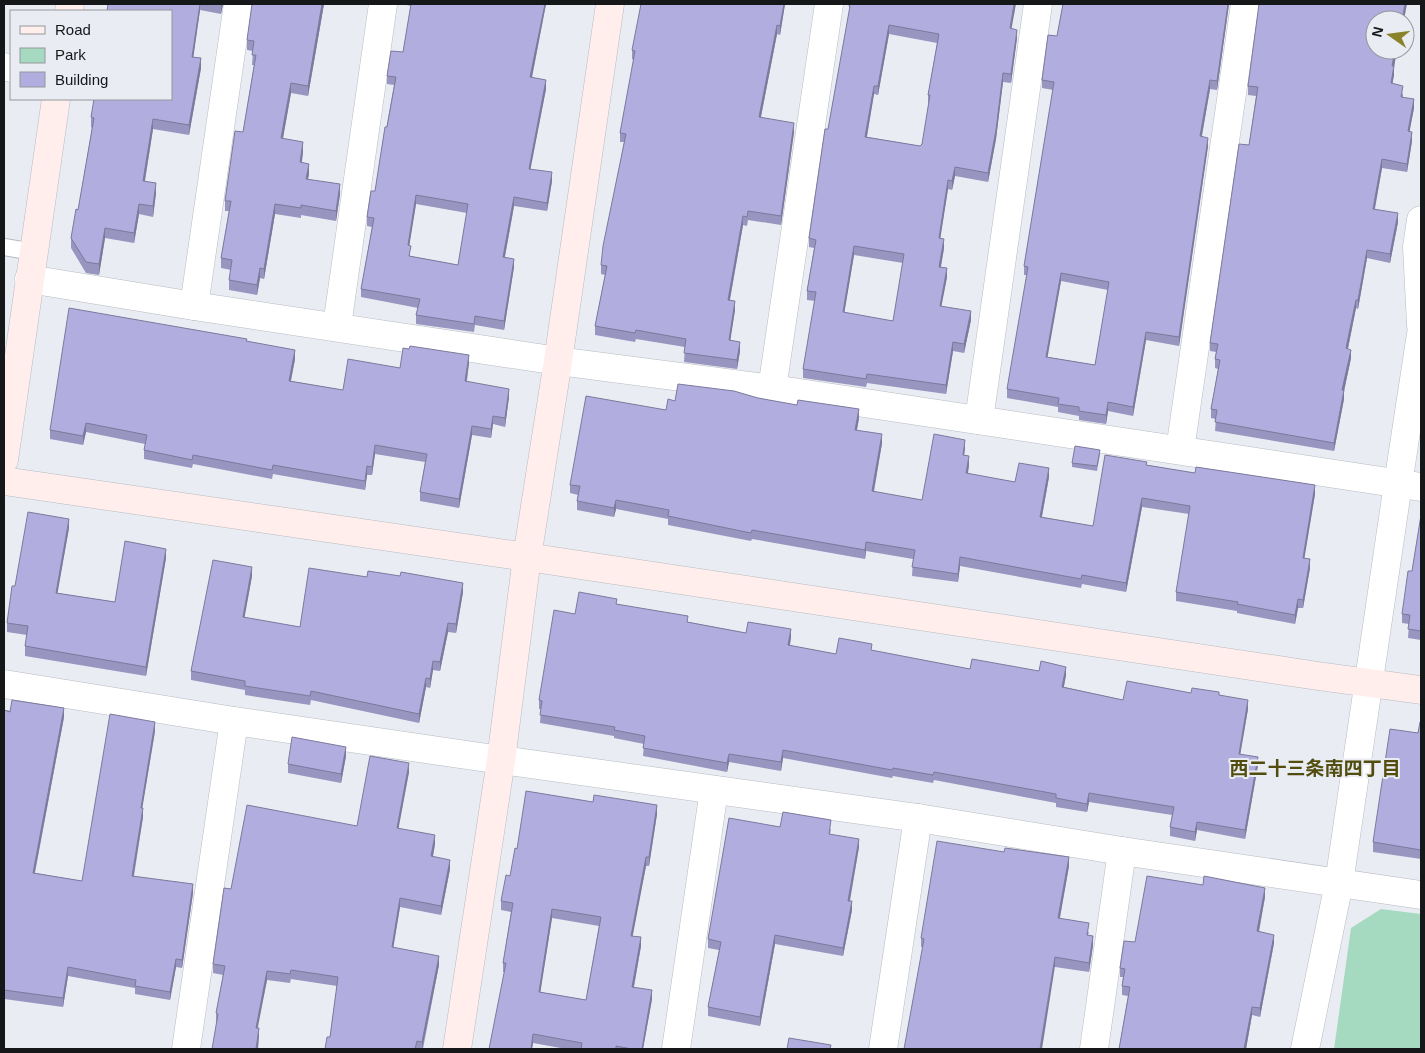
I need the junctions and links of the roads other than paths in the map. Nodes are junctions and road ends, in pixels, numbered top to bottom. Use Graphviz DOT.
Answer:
graph roads {
  1 [pos="238,4"];
  2 [pos="383,4"];
  3 [pos="610,4"];
  4 [pos="829,4"];
  5 [pos="1038,4"];
  6 [pos="1245,4"];
  7 [pos="56,100"];
  8 [pos="1421,220"];
  9 [pos="4,247"];
  10 [pos="34,252"];
  11 [pos="29,279"];
  12 [pos="194,306"];
  13 [pos="1421,325"];
  14 [pos="337,326"];
  15 [pos="1421,334"];
  16 [pos="558,360"];
  17 [pos="772,389"];
  18 [pos="979,420"];
  19 [pos="1180,450"];
  20 [pos="4,460"];
  21 [pos="4,481"];
  22 [pos="1409,485"];
  23 [pos="527,557"];
  24 [pos="1369,682"];
  25 [pos="4,684"];
  26 [pos="1421,690"];
  27 [pos="234,721"];
  28 [pos="501,760"];
  29 [pos="714,790"];
  30 [pos="918,818"];
  31 [pos="1122,852"];
  32 [pos="1339,883"];
  33 [pos="1421,895"];
  34 [pos="186,1049"];
  35 [pos="458,1049"];
  36 [pos="676,1049"];
  37 [pos="884,1049"];
  38 [pos="1094,1049"];
  39 [pos="1305,1049"];
  1 -- 12 [label="street"];
  2 -- 14 [label="street"];
  3 -- 16 [label="street"];
  4 -- 17 [label="street"];
  5 -- 18 [label="street"];
  6 -- 19 [label="street"];
  7 -- 10 [label="street"];
  8 -- 13 [label="street"];
  9 -- 10 [label="lane"];
  10 -- 11 [label="street"];
  11 -- 12 [label="street"];
  11 -- 20 [label="street"];
  12 -- 14 [label="street"];
  14 -- 16 [label="street"];
  15 -- 22 [label="street"];
  16 -- 17 [label="street"];
  16 -- 23 [label="street"];
  17 -- 18 [label="street"];
  18 -- 19 [label="street"];
  19 -- 22 [label="street"];
  21 -- 23 [label="street"];
  22 -- 24 [label="street"];
  23 -- 24 [label="street"];
  23 -- 28 [label="street"];
  24 -- 26 [label="street"];
  24 -- 32 [label="street"];
  25 -- 27 [label="street"];
  27 -- 28 [label="street"];
  27 -- 34 [label="street"];
  28 -- 29 [label="street"];
  28 -- 35 [label="street"];
  29 -- 30 [label="street"];
  29 -- 36 [label="street"];
  30 -- 31 [label="street"];
  30 -- 37 [label="street"];
  31 -- 32 [label="street"];
  31 -- 38 [label="street"];
  32 -- 33 [label="street"];
  32 -- 39 [label="street"];
}
